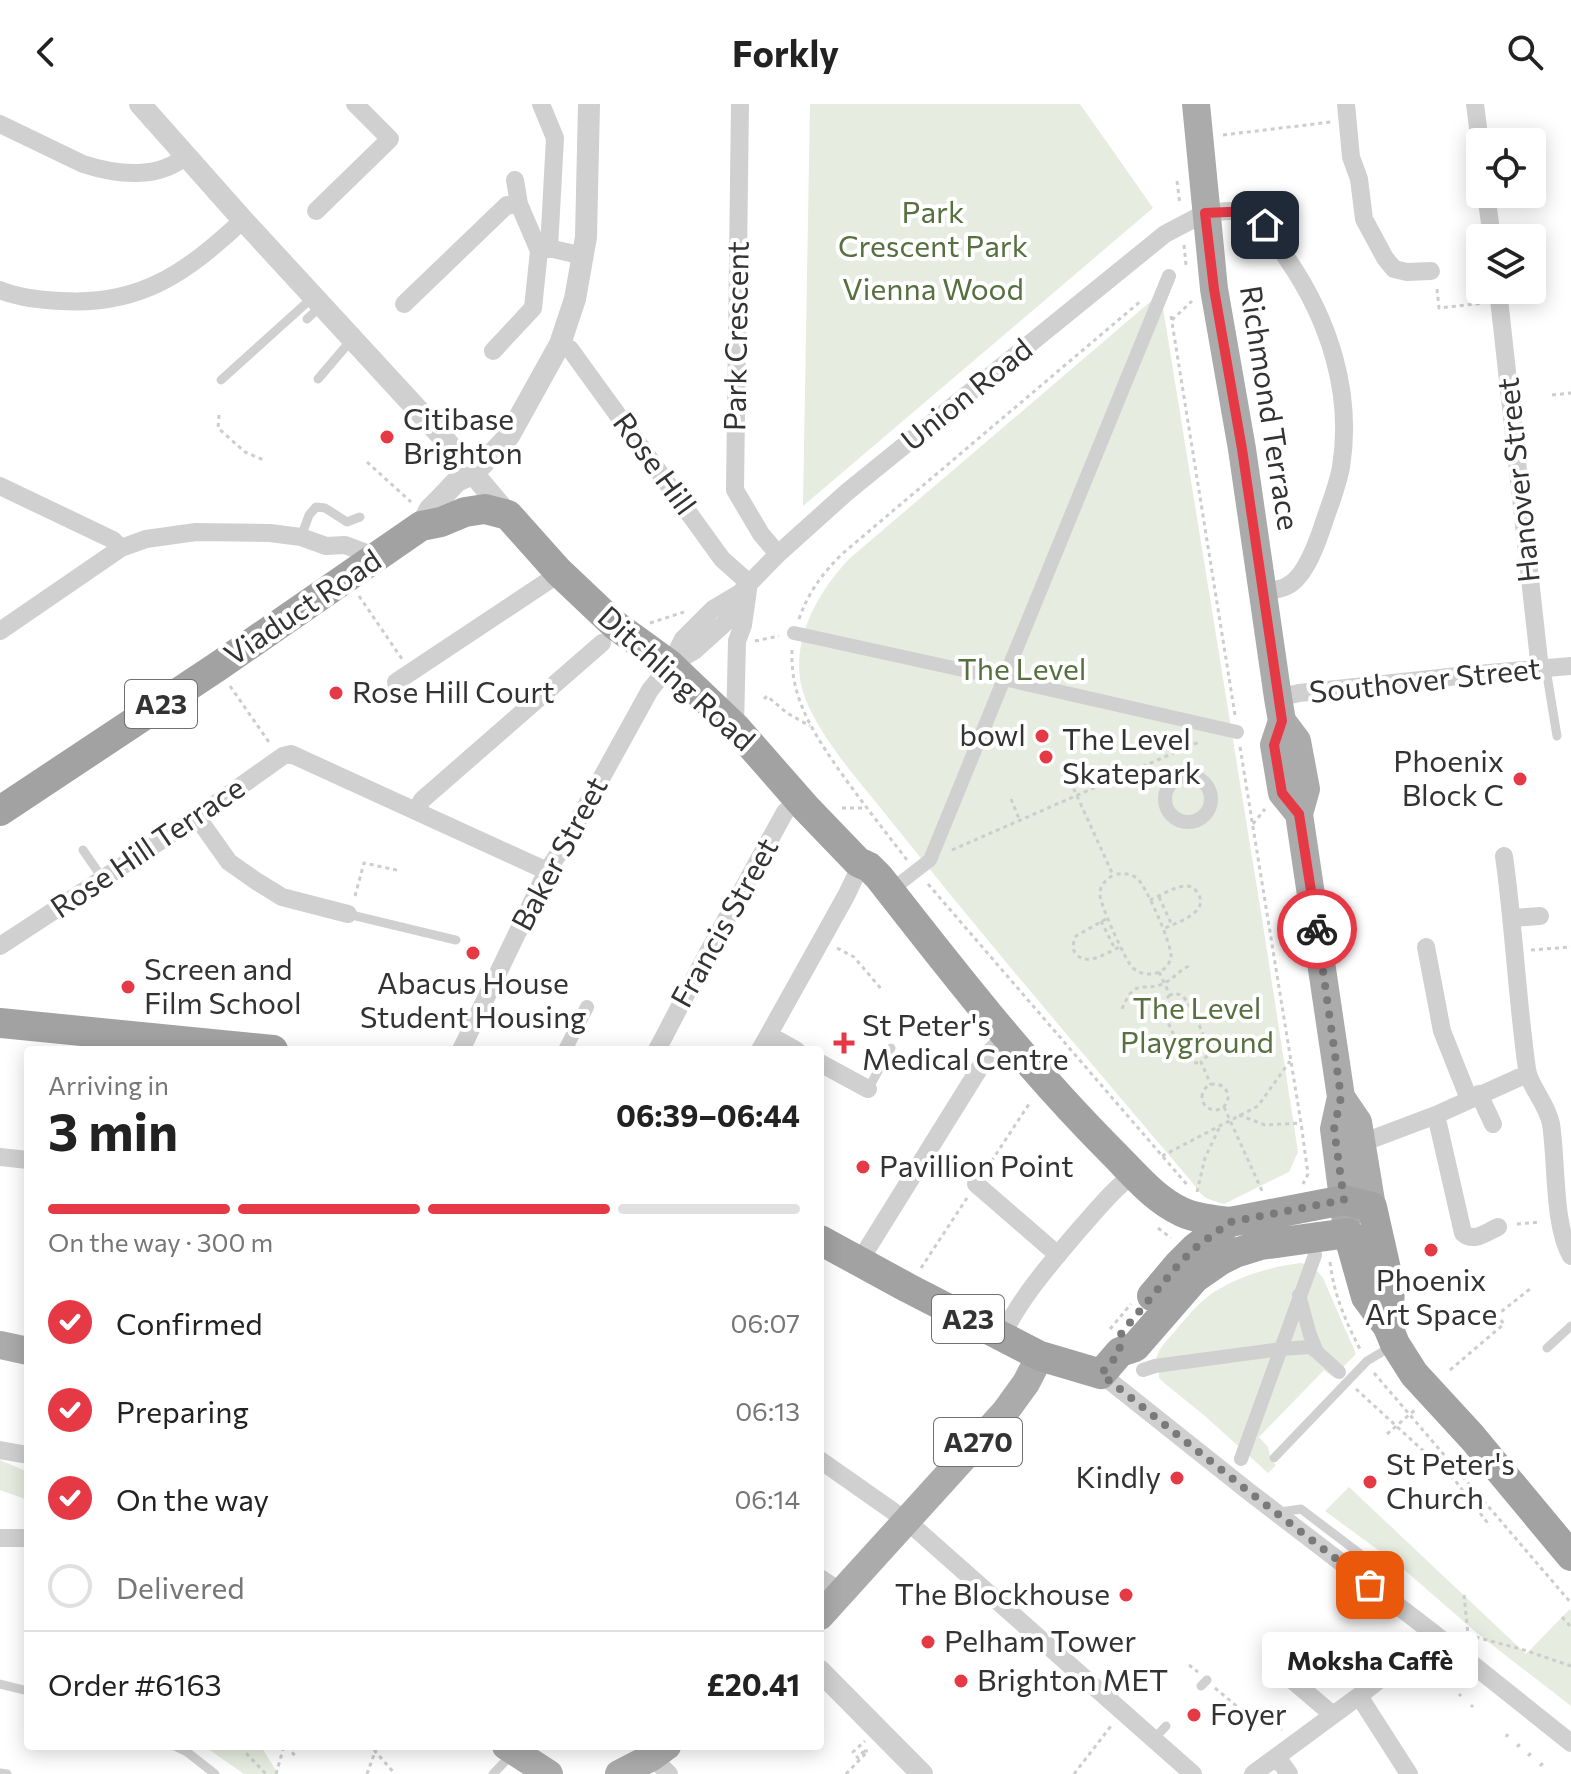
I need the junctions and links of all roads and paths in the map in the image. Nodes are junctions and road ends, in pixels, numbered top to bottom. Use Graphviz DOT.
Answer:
graph roads {
  1 [pos="355,104"];
  2 [pos="541,104"];
  3 [pos="589,104"];
  4 [pos="740,104"];
  5 [pos="1196,104"];
  6 [pos="1475,104"];
  7 [pos="151,107"];
  8 [pos="1347,112"];
  9 [pos="0,124"];
  10 [pos="1478,128"];
  11 [pos="1199,138"];
  12 [pos="187,155"];
  13 [pos="515,180"];
  14 [pos="319,201"];
  15 [pos="519,204"];
  16 [pos="1205,213"];
  17 [pos="243,220"];
  18 [pos="544,249"];
  19 [pos="583,256"];
  20 [pos="1431,271"];
  21 [pos="1169,276"];
  22 [pos="0,290"];
  23 [pos="1198,296"];
  24 [pos="1466,302"];
  25 [pos="404,304"];
  26 [pos="1500,304"];
  27 [pos="315,307"];
  28 [pos="1172,320"];
  29 [pos="353,338"];
  30 [pos="560,344"];
  31 [pos="493,351"];
  32 [pos="318,379"];
  33 [pos="221,380"];
  34 [pos="1571,393"];
  35 [pos="1552,395"];
  36 [pos="219,415"];
  37 [pos="266,461"];
  38 [pos="367,462"];
  39 [pos="474,473"];
  40 [pos="0,486"];
  41 [pos="416,514"];
  42 [pos="508,515"];
  43 [pos="360,517"];
  44 [pos="301,537"];
  45 [pos="326,546"];
  46 [pos="121,548"];
  47 [pos="778,554"];
  48 [pos="377,557"];
  49 [pos="558,571"];
  50 [pos="346,578"];
  51 [pos="744,588"];
  52 [pos="1263,592"];
  53 [pos="688,611"];
  54 [pos="0,631"];
  55 [pos="794,633"];
  56 [pos="634,638"];
  57 [pos="602,643"];
  58 [pos="670,665"];
  59 [pos="1571,666"];
  60 [pos="217,667"];
  61 [pos="1543,669"];
  62 [pos="403,677"];
  63 [pos="1004,679"];
  64 [pos="764,699"];
  65 [pos="1280,710"];
  66 [pos="735,727"];
  67 [pos="811,727"];
  68 [pos="1237,732"];
  69 [pos="1557,736"];
  70 [pos="289,757"];
  71 [pos="1067,774"];
  72 [pos="1077,796"];
  73 [pos="1011,799"];
  74 [pos="798,800"];
  75 [pos="0,811"];
  76 [pos="416,811"];
  77 [pos="197,817"];
  78 [pos="1020,821"];
  79 [pos="83,850"];
  80 [pos="1504,856"];
  81 [pos="930,860"];
  82 [pos="858,862"];
  83 [pos="916,870"];
  84 [pos="401,871"];
  85 [pos="547,871"];
  86 [pos="1113,875"];
  87 [pos="103,879"];
  88 [pos="890,891"];
  89 [pos="1159,897"];
  90 [pos="1150,900"];
  91 [pos="350,910"];
  92 [pos="1540,916"];
  93 [pos="1107,918"];
  94 [pos="1513,918"];
  95 [pos="1101,921"];
  96 [pos="1172,925"];
  97 [pos="1163,929"];
  98 [pos="456,940"];
  99 [pos="0,946"];
  100 [pos="834,946"];
  101 [pos="1122,946"];
  102 [pos="1426,947"];
  103 [pos="1571,947"];
  104 [pos="1115,949"];
  105 [pos="1515,951"];
  106 [pos="1189,966"];
  107 [pos="1159,972"];
  108 [pos="1164,983"];
  109 [pos="883,991"];
  110 [pos="1170,995"];
  111 [pos="587,1007"];
  112 [pos="1122,1009"];
  113 [pos="0,1023"];
  114 [pos="764,1042"];
  115 [pos="1012,1042"];
  116 [pos="144,1043"];
  117 [pos="199,1046"];
  118 [pos="463,1046"];
  119 [pos="567,1046"];
  120 [pos="659,1046"];
  121 [pos="891,1048"];
  122 [pos="1290,1061"];
  123 [pos="1201,1062"];
  124 [pos="824,1065"];
  125 [pos="1527,1074"];
  126 [pos="1211,1085"];
  127 [pos="868,1089"];
  128 [pos="1474,1096"];
  129 [pos="1341,1097"];
  130 [pos="1224,1107"];
  131 [pos="1239,1115"];
  132 [pos="1436,1115"];
  133 [pos="1230,1119"];
  134 [pos="1301,1123"];
  135 [pos="1221,1124"];
  136 [pos="1493,1124"];
  137 [pos="1362,1140"];
  138 [pos="1162,1156"];
  139 [pos="0,1157"];
  140 [pos="24,1160"];
  141 [pos="1134,1174"];
  142 [pos="976,1184"];
  143 [pos="1187,1184"];
  144 [pos="1196,1195"];
  145 [pos="1266,1200"];
  146 [pos="1363,1207"];
  147 [pos="1566,1221"];
  148 [pos="1230,1222"];
  149 [pos="1498,1227"];
  150 [pos="1158,1228"];
  151 [pos="1348,1233"];
  152 [pos="824,1242"];
  153 [pos="1178,1242"];
  154 [pos="1058,1255"];
  155 [pos="1315,1255"];
  156 [pos="1571,1256"];
  157 [pos="859,1262"];
  158 [pos="1530,1289"];
  159 [pos="1299,1295"];
  160 [pos="1571,1326"];
  161 [pos="1392,1335"];
  162 [pos="1002,1336"];
  163 [pos="0,1345"];
  164 [pos="1547,1348"];
  165 [pos="1281,1349"];
  166 [pos="24,1350"];
  167 [pos="1317,1352"];
  168 [pos="1040,1356"];
  169 [pos="1367,1361"];
  170 [pos="1121,1365"];
  171 [pos="1450,1370"];
  172 [pos="1343,1376"];
  173 [pos="1419,1406"];
  174 [pos="1409,1415"];
  175 [pos="1396,1426"];
  176 [pos="1387,1434"];
  177 [pos="0,1450"];
  178 [pos="24,1454"];
  179 [pos="1274,1458"];
  180 [pos="1241,1459"];
  181 [pos="824,1463"];
  182 [pos="907,1521"];
  183 [pos="1490,1526"];
  184 [pos="0,1538"];
  185 [pos="24,1538"];
  186 [pos="1571,1556"];
  187 [pos="830,1585"];
  188 [pos="1464,1595"];
  189 [pos="1571,1603"];
  190 [pos="1562,1617"];
  191 [pos="1571,1627"];
  192 [pos="1432,1632"];
  193 [pos="1272,1663"];
  194 [pos="1189,1665"];
  195 [pos="1571,1666"];
  196 [pos="824,1675"];
  197 [pos="0,1684"];
  198 [pos="24,1690"];
  199 [pos="1359,1696"];
  200 [pos="1121,1712"];
  201 [pos="1333,1715"];
  202 [pos="1296,1743"];
  203 [pos="1571,1743"];
  204 [pos="862,1744"];
  205 [pos="183,1750"];
  206 [pos="244,1750"];
  207 [pos="285,1750"];
  208 [pos="290,1750"];
  209 [pos="374,1750"];
  210 [pos="377,1750"];
  211 [pos="296,1757"];
  212 [pos="508,1759"];
  213 [pos="663,1759"];
  214 [pos="1274,1759"];
  215 [pos="0,1773"];
  216 [pos="7,1774"];
  217 [pos="215,1774"];
  218 [pos="266,1774"];
  219 [pos="276,1774"];
  220 [pos="367,1774"];
  221 [pos="395,1774"];
  222 [pos="493,1774"];
  223 [pos="549,1774"];
  224 [pos="619,1774"];
  225 [pos="846,1774"];
  226 [pos="922,1774"];
  227 [pos="1074,1774"];
  228 [pos="1193,1774"];
  229 [pos="1253,1774"];
  230 [pos="1289,1774"];
  231 [pos="1409,1774"];
  1 -- 14 [label="street"];
  2 -- 18 [label="street"];
  3 -- 19 [label="street, Viaduct Road"];
  4 -- 47 [label="street, Park Crescent"];
  5 -- 11 [label="main road, Richmond Terrace"];
  6 -- 10 [label="street"];
  7 -- 12 [label="street, Ditchling Road"];
  8 -- 11 [label="path"];
  8 -- 20 [label="street"];
  9 -- 12 [label="street"];
  11 -- 16 [label="main road, Richmond Terrace"];
  12 -- 17 [label="street, Ditchling Road"];
  13 -- 15 [label="street"];
  15 -- 18 [label="street"];
  15 -- 25 [label="street"];
  16 -- 47 [label="street, Union Road"];
  16 -- 52 [label="main road, Richmond Terrace"];
  16 -- 52 [label="street"];
  17 -- 22 [label="street"];
  17 -- 27 [label="street, Ditchling Road"];
  18 -- 19 [label="street"];
  18 -- 31 [label="street"];
  19 -- 30 [label="street, Viaduct Road"];
  20 -- 24 [label="path"];
  21 -- 55 [label="path"];
  21 -- 63 [label="street"];
  23 -- 28 [label="path"];
  26 -- 61 [label="street, Hanover Street"];
  27 -- 29 [label="street, Ditchling Road"];
  27 -- 33 [label="lane"];
  29 -- 32 [label="lane"];
  29 -- 39 [label="street, Ditchling Road"];
  30 -- 39 [label="street, Viaduct Road"];
  30 -- 51 [label="street, Rose Hill"];
  34 -- 35 [label="path"];
  36 -- 37 [label="path"];
  38 -- 41 [label="path"];
  39 -- 41 [label="street, Viaduct Road"];
  39 -- 42 [label="street, Ditchling Road"];
  40 -- 46 [label="street"];
  41 -- 42 [label="highway, A23"];
  41 -- 48 [label="highway, Viaduct Road / A23"];
  42 -- 49 [label="highway, Ditchling Road"];
  43 -- 44 [label="lane"];
  44 -- 45 [label="street"];
  44 -- 46 [label="street"];
  45 -- 48 [label="street"];
  45 -- 50 [label="street"];
  46 -- 54 [label="street"];
  47 -- 51 [label="street, Union Road"];
  48 -- 50 [label="highway, Viaduct Road / A23"];
  49 -- 56 [label="highway, Ditchling Road"];
  49 -- 62 [label="street"];
  50 -- 60 [label="highway, Viaduct Road / A23"];
  50 -- 62 [label="path"];
  51 -- 58 [label="street, Union Road"];
  51 -- 66 [label="street"];
  52 -- 65 [label="main road, Richmond Terrace"];
  53 -- 56 [label="path"];
  55 -- 63 [label="street"];
  55 -- 67 [label="path"];
  56 -- 58 [label="highway, Ditchling Road"];
  57 -- 76 [label="street"];
  58 -- 66 [label="highway, Ditchling Road"];
  58 -- 85 [label="street, Baker Street"];
  59 -- 61 [label="street, Southover Street"];
  60 -- 70 [label="path"];
  60 -- 75 [label="highway, Viaduct Road / A23"];
  61 -- 65 [label="street, Southover Street"];
  61 -- 69 [label="lane"];
  63 -- 68 [label="street"];
  63 -- 81 [label="street"];
  64 -- 67 [label="path"];
  65 -- 129 [label="main road, Richmond Terrace"];
  66 -- 74 [label="highway, Ditchling Road"];
  67 -- 83 [label="path"];
  68 -- 72 [label="path"];
  70 -- 76 [label="street"];
  70 -- 77 [label="street, Rose Hill Terrace"];
  71 -- 72 [label="path"];
  72 -- 78 [label="path"];
  72 -- 86 [label="path"];
  73 -- 78 [label="path"];
  74 -- 82 [label="highway, Ditchling Road"];
  74 -- 120 [label="street, Francis Street"];
  76 -- 85 [label="street"];
  77 -- 87 [label="street, Rose Hill Terrace"];
  77 -- 91 [label="street"];
  78 -- 81 [label="path"];
  79 -- 87 [label="lane"];
  80 -- 94 [label="street"];
  81 -- 83 [label="street"];
  82 -- 88 [label="highway, Ditchling Road"];
  82 -- 114 [label="street"];
  83 -- 88 [label="street"];
  83 -- 138 [label="path"];
  84 -- 91 [label="path"];
  85 -- 118 [label="street, Baker Street"];
  86 -- 90 [label="path"];
  86 -- 93 [label="path"];
  87 -- 99 [label="street, Rose Hill Terrace"];
  88 -- 115 [label="highway, Ditchling Road"];
  89 -- 90 [label="path"];
  89 -- 96 [label="path"];
  89 -- 96 [label="path"];
  90 -- 97 [label="path"];
  91 -- 98 [label="lane"];
  92 -- 94 [label="street"];
  93 -- 95 [label="path"];
  93 -- 101 [label="path"];
  94 -- 105 [label="street"];
  95 -- 104 [label="path"];
  95 -- 104 [label="path"];
  96 -- 97 [label="path"];
  97 -- 107 [label="path"];
  100 -- 109 [label="path"];
  101 -- 104 [label="path"];
  101 -- 107 [label="path"];
  102 -- 128 [label="street"];
  103 -- 105 [label="path"];
  105 -- 125 [label="street"];
  106 -- 108 [label="path"];
  107 -- 108 [label="path"];
  108 -- 110 [label="path"];
  108 -- 112 [label="path"];
  110 -- 123 [label="path"];
  110 -- 123 [label="path"];
  111 -- 119 [label="street"];
  113 -- 116 [label="highway"];
  115 -- 141 [label="highway, Ditchling Road"];
  115 -- 157 [label="street"];
  116 -- 117 [label="highway"];
  121 -- 127 [label="lane"];
  122 -- 131 [label="path"];
  123 -- 126 [label="path"];
  124 -- 127 [label="street"];
  125 -- 128 [label="street"];
  125 -- 147 [label="street"];
  126 -- 130 [label="path"];
  126 -- 130 [label="path"];
  128 -- 132 [label="street"];
  128 -- 136 [label="street"];
  129 -- 137 [label="main road, Richmond Terrace"];
  129 -- 146 [label="main road, Richmond Terrace"];
  130 -- 133 [label="path"];
  131 -- 133 [label="path"];
  131 -- 134 [label="path"];
  132 -- 137 [label="street"];
  132 -- 149 [label="street"];
  133 -- 135 [label="path"];
  133 -- 145 [label="path"];
  135 -- 138 [label="path"];
  135 -- 144 [label="path"];
  137 -- 146 [label="main road, Richmond Terrace"];
  138 -- 143 [label="path"];
  139 -- 140 [label="street"];
  141 -- 148 [label="highway, Ditchling Road"];
  141 -- 154 [label="street"];
  142 -- 154 [label="street"];
  146 -- 148 [label="highway"];
  146 -- 151 [label="main road"];
  146 -- 161 [label="highway"];
  147 -- 149 [label="path"];
  147 -- 156 [label="street"];
  148 -- 170 [label="highway"];
  150 -- 153 [label="path"];
  151 -- 161 [label="highway"];
  151 -- 170 [label="highway"];
  152 -- 157 [label="highway, A23"];
  154 -- 162 [label="street"];
  155 -- 159 [label="street"];
  155 -- 169 [label="path"];
  157 -- 162 [label="highway, A23"];
  158 -- 171 [label="path"];
  159 -- 165 [label="street"];
  159 -- 167 [label="street"];
  160 -- 164 [label="lane"];
  161 -- 169 [label="lane"];
  161 -- 186 [label="highway"];
  162 -- 168 [label="highway, A23"];
  163 -- 166 [label="main road"];
  165 -- 167 [label="street"];
  165 -- 170 [label="street"];
  165 -- 180 [label="street"];
  167 -- 172 [label="street"];
  168 -- 170 [label="highway, A23"];
  168 -- 182 [label="main road, A270"];
  169 -- 172 [label="lane"];
  169 -- 174 [label="path"];
  170 -- 192 [label="street"];
  172 -- 175 [label="path"];
  172 -- 179 [label="lane"];
  173 -- 174 [label="path"];
  174 -- 175 [label="path"];
  174 -- 189 [label="path"];
  175 -- 176 [label="path"];
  175 -- 183 [label="path"];
  177 -- 178 [label="street"];
  181 -- 182 [label="street"];
  182 -- 187 [label="main road, A270"];
  182 -- 200 [label="street"];
  184 -- 185 [label="street"];
  188 -- 195 [label="path"];
  190 -- 191 [label="path"];
  192 -- 199 [label="street"];
  192 -- 203 [label="street"];
  193 -- 201 [label="street"];
  194 -- 202 [label="path"];
  196 -- 226 [label="street"];
  197 -- 198 [label="lane"];
  199 -- 201 [label="street"];
  199 -- 231 [label="street"];
  200 -- 227 [label="path"];
  200 -- 228 [label="street"];
  201 -- 202 [label="street"];
  202 -- 214 [label="street"];
  204 -- 225 [label="path"];
  205 -- 217 [label="lane"];
  206 -- 218 [label="path"];
  207 -- 219 [label="path"];
  208 -- 211 [label="path"];
  209 -- 220 [label="path"];
  210 -- 221 [label="path"];
  212 -- 222 [label="lane"];
  212 -- 223 [label="main road"];
  213 -- 224 [label="main road"];
  214 -- 229 [label="street"];
  214 -- 230 [label="street"];
  215 -- 216 [label="lane"];
}
